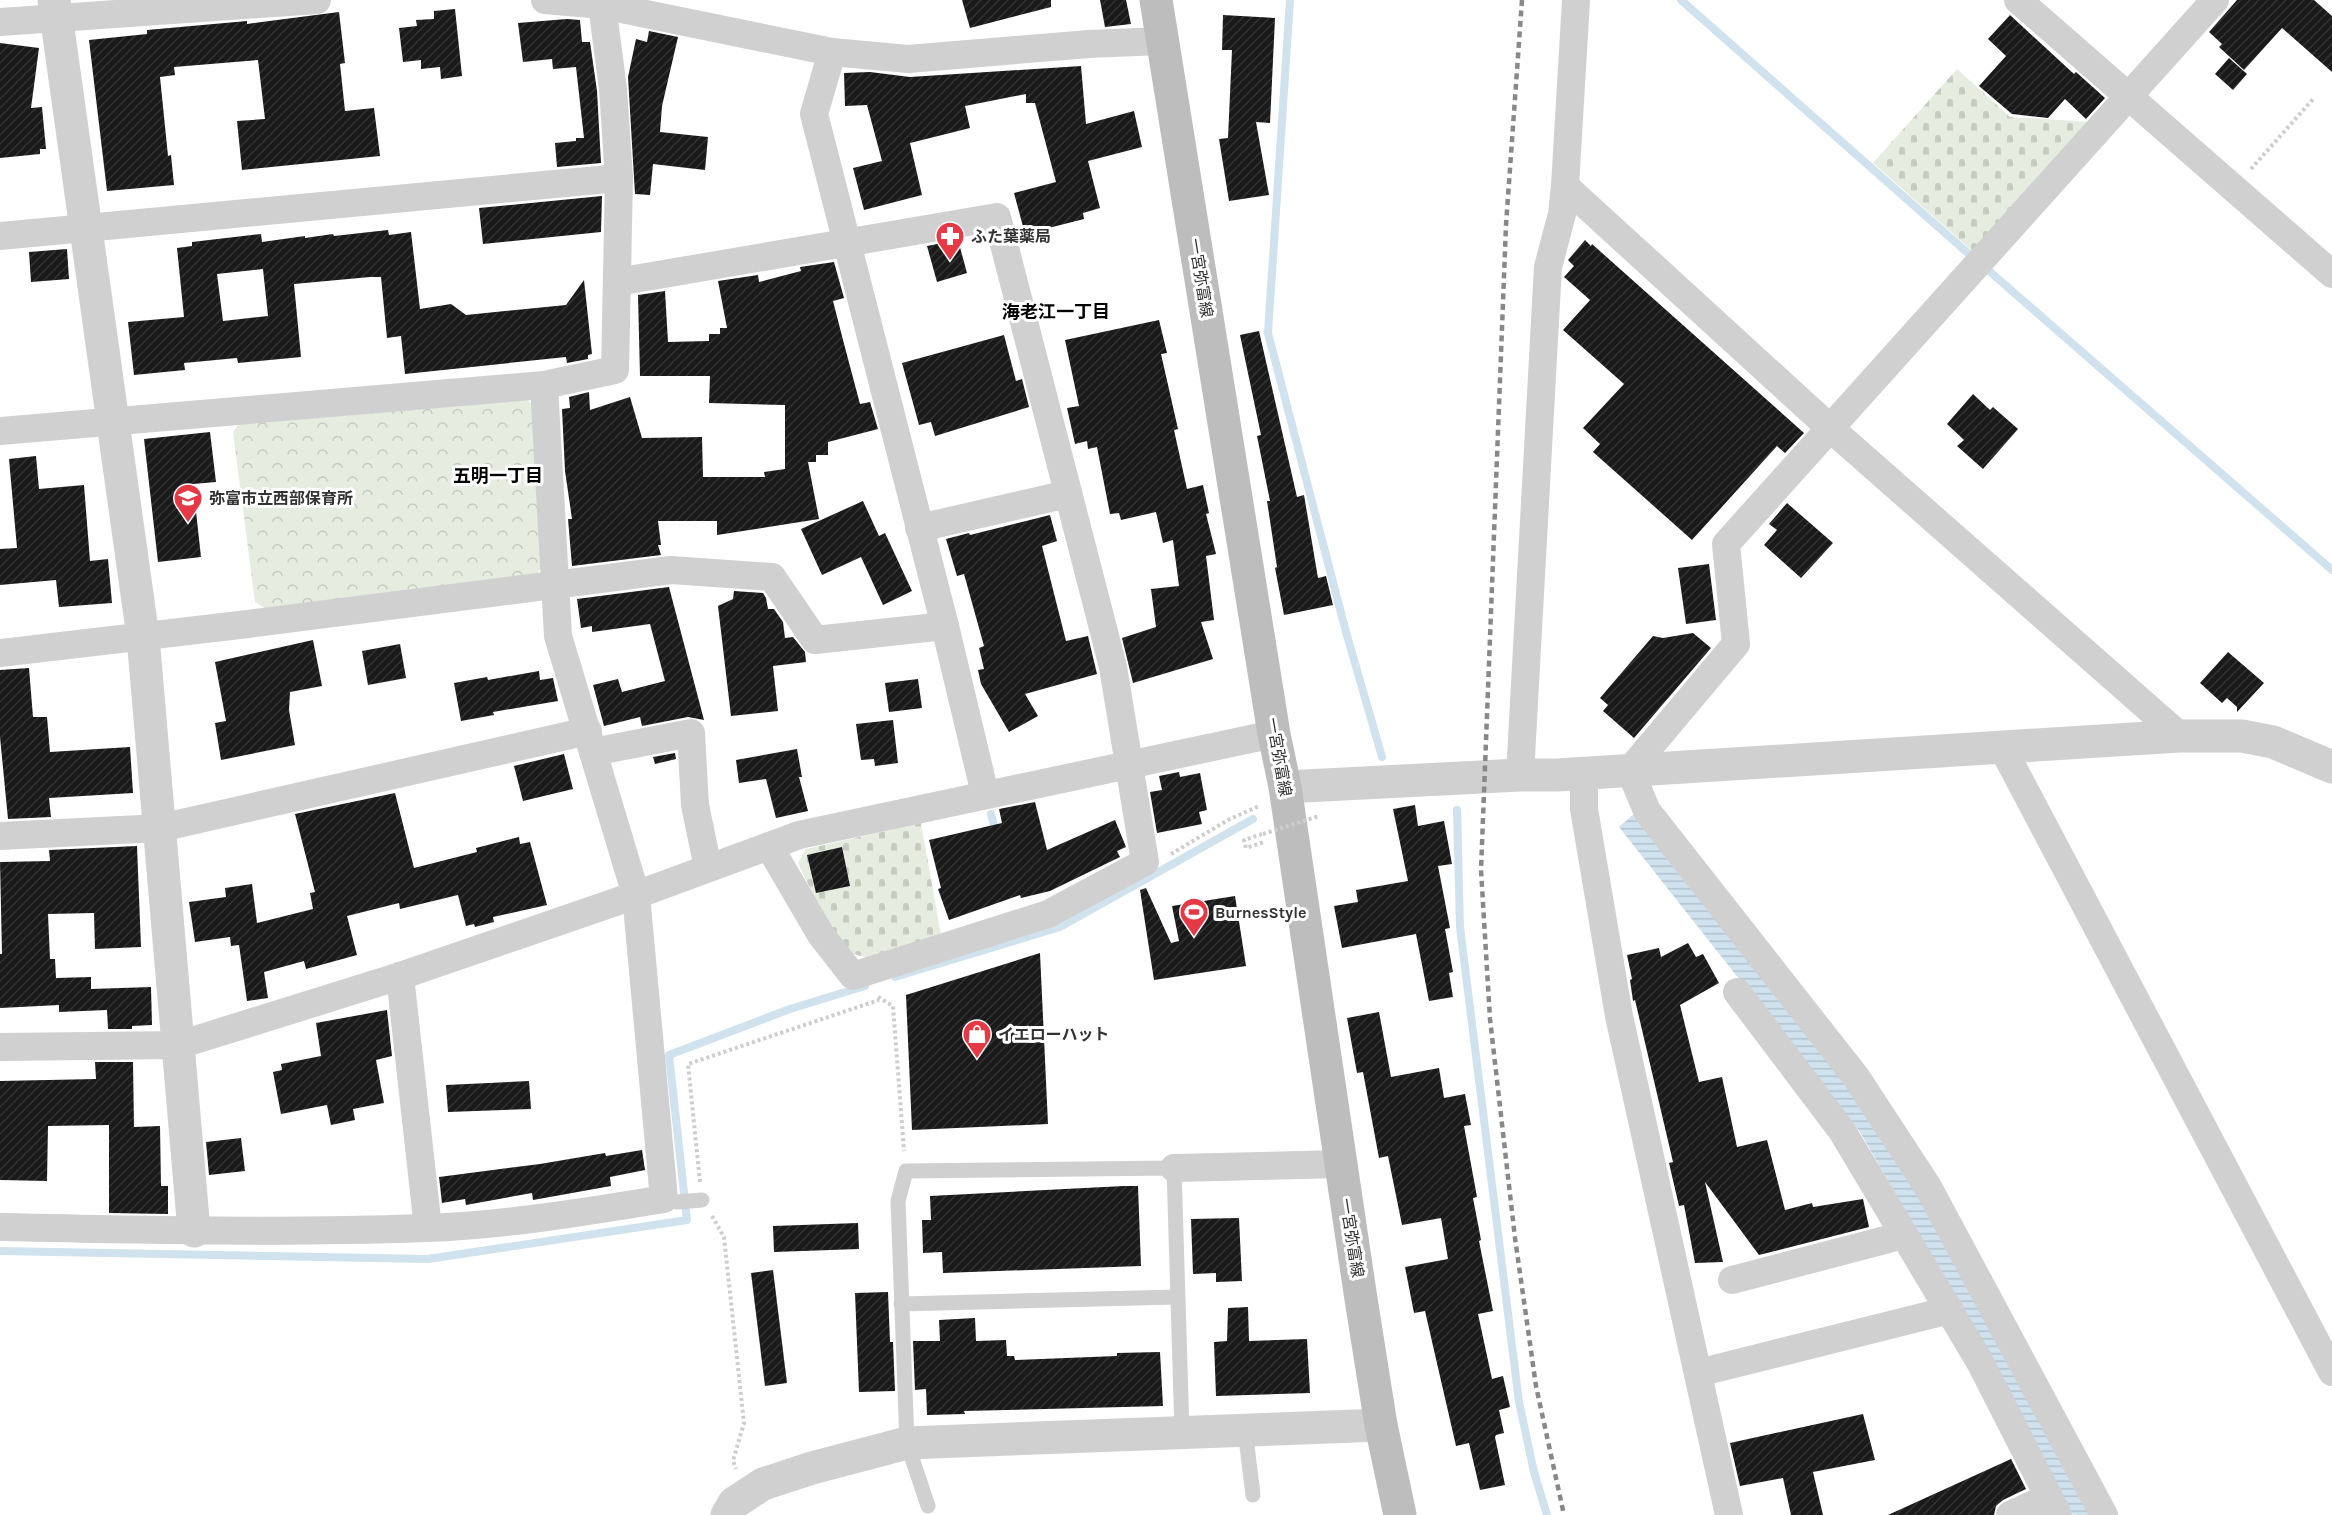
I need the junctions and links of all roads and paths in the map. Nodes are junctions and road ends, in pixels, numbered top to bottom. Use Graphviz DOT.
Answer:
graph roads {
  1 [pos="317,0"];
  2 [pos="545,0"];
  3 [pos="1156,0"];
  4 [pos="1576,0"];
  5 [pos="2018,0"];
  6 [pos="2215,0"];
  7 [pos="602,5"];
  8 [pos="55,9"];
  9 [pos="0,22"];
  10 [pos="1162,41"];
  11 [pos="832,52"];
  12 [pos="2129,97"];
  13 [pos="2314,98"];
  14 [pos="619,178"];
  15 [pos="1565,186"];
  16 [pos="2234,188"];
  17 [pos="85,228"];
  18 [pos="0,236"];
  19 [pos="848,243"];
  20 [pos="2332,274"];
  21 [pos="617,282"];
  22 [pos="544,385"];
  23 [pos="112,420"];
  24 [pos="1830,428"];
  25 [pos="0,431"];
  26 [pos="1068,494"];
  27 [pos="919,528"];
  28 [pos="556,586"];
  29 [pos="945,626"];
  30 [pos="143,637"];
  31 [pos="0,653"];
  32 [pos="1274,734"];
  33 [pos="2180,736"];
  34 [pos="591,742"];
  35 [pos="2002,747"];
  36 [pos="2329,761"];
  37 [pos="1130,766"];
  38 [pos="1630,770"];
  39 [pos="1584,773"];
  40 [pos="1520,775"];
  41 [pos="986,794"];
  42 [pos="1275,795"];
  43 [pos="1319,816"];
  44 [pos="160,828"];
  45 [pos="0,836"];
  46 [pos="1271,840"];
  47 [pos="769,846"];
  48 [pos="1145,862"];
  49 [pos="708,868"];
  50 [pos="636,895"];
  51 [pos="400,976"];
  52 [pos="1761,997"];
  53 [pos="179,1045"];
  54 [pos="0,1047"];
  55 [pos="1340,1164"];
  56 [pos="1174,1168"];
  57 [pos="906,1172"];
  58 [pos="671,1200"];
  59 [pos="702,1200"];
  60 [pos="0,1227"];
  61 [pos="428,1228"];
  62 [pos="194,1232"];
  63 [pos="1904,1235"];
  64 [pos="1732,1280"];
  65 [pos="1177,1297"];
  66 [pos="901,1304"];
  67 [pos="1950,1311"];
  68 [pos="2332,1372"];
  69 [pos="1698,1373"];
  70 [pos="1381,1425"];
  71 [pos="1245,1430"];
  72 [pos="1182,1432"];
  73 [pos="907,1443"];
  74 [pos="1253,1495"];
  75 [pos="737,1505"];
  76 [pos="928,1506"];
  77 [pos="2053,1506"];
  78 [pos="1396,1514"];
  79 [pos="1729,1515"];
  80 [pos="2010,1515"];
  81 [pos="2104,1515"];
  1 -- 8 [label="street"];
  2 -- 7 [label="street"];
  3 -- 10 [label="main road, 一宮弥富線"];
  4 -- 15 [label="street"];
  5 -- 12 [label="street"];
  6 -- 12 [label="street"];
  7 -- 11 [label="street"];
  7 -- 14 [label="street"];
  8 -- 9 [label="street"];
  8 -- 17 [label="street"];
  10 -- 11 [label="street"];
  10 -- 32 [label="main road, 一宮弥富線"];
  11 -- 19 [label="street"];
  12 -- 16 [label="street"];
  12 -- 24 [label="street"];
  13 -- 16 [label="path"];
  14 -- 17 [label="street"];
  14 -- 21 [label="street"];
  15 -- 24 [label="street"];
  15 -- 40 [label="street"];
  16 -- 20 [label="street"];
  17 -- 18 [label="street"];
  17 -- 23 [label="street"];
  19 -- 21 [label="street"];
  19 -- 26 [label="street"];
  19 -- 27 [label="street"];
  21 -- 22 [label="street"];
  22 -- 23 [label="street"];
  22 -- 28 [label="street"];
  23 -- 25 [label="street"];
  23 -- 30 [label="street"];
  24 -- 33 [label="street"];
  24 -- 38 [label="street"];
  26 -- 27 [label="street"];
  26 -- 37 [label="street"];
  27 -- 29 [label="street"];
  28 -- 29 [label="street"];
  28 -- 30 [label="street"];
  28 -- 34 [label="street"];
  29 -- 41 [label="street"];
  30 -- 31 [label="street"];
  30 -- 44 [label="street"];
  32 -- 37 [label="street"];
  32 -- 42 [label="main road, 一宮弥富線"];
  33 -- 35 [label="street"];
  33 -- 36 [label="street"];
  34 -- 44 [label="street"];
  34 -- 49 [label="street"];
  34 -- 50 [label="street"];
  35 -- 38 [label="street"];
  35 -- 68 [label="street"];
  37 -- 41 [label="street"];
  37 -- 48 [label="street"];
  38 -- 39 [label="street"];
  38 -- 52 [label="street"];
  39 -- 40 [label="street"];
  39 -- 69 [label="street"];
  40 -- 42 [label="street"];
  41 -- 47 [label="street"];
  42 -- 48 [label="path"];
  42 -- 55 [label="main road, 一宮弥富線"];
  43 -- 46 [label="path, bridge"];
  44 -- 45 [label="street"];
  44 -- 53 [label="street"];
  47 -- 48 [label="street"];
  47 -- 49 [label="street"];
  49 -- 50 [label="street"];
  50 -- 51 [label="street"];
  50 -- 58 [label="street"];
  51 -- 53 [label="street"];
  51 -- 61 [label="street"];
  52 -- 63 [label="street"];
  52 -- 81 [label="street"];
  53 -- 54 [label="street"];
  53 -- 62 [label="street"];
  55 -- 56 [label="street"];
  55 -- 70 [label="main road, 一宮弥富線"];
  56 -- 57 [label="lane"];
  56 -- 65 [label="lane"];
  57 -- 59 [label="path"];
  57 -- 66 [label="lane"];
  58 -- 59 [label="lane"];
  58 -- 61 [label="street"];
  59 -- 75 [label="path"];
  60 -- 62 [label="street"];
  61 -- 62 [label="street"];
  63 -- 64 [label="street"];
  63 -- 67 [label="street"];
  65 -- 66 [label="lane"];
  65 -- 72 [label="lane"];
  66 -- 73 [label="lane"];
  67 -- 69 [label="street"];
  67 -- 77 [label="street"];
  69 -- 79 [label="street"];
  70 -- 71 [label="street"];
  70 -- 78 [label="main road, 一宮弥富線"];
  71 -- 72 [label="street"];
  71 -- 74 [label="lane"];
  72 -- 73 [label="street"];
  73 -- 75 [label="street"];
  73 -- 76 [label="lane"];
  77 -- 80 [label="street"];
}
